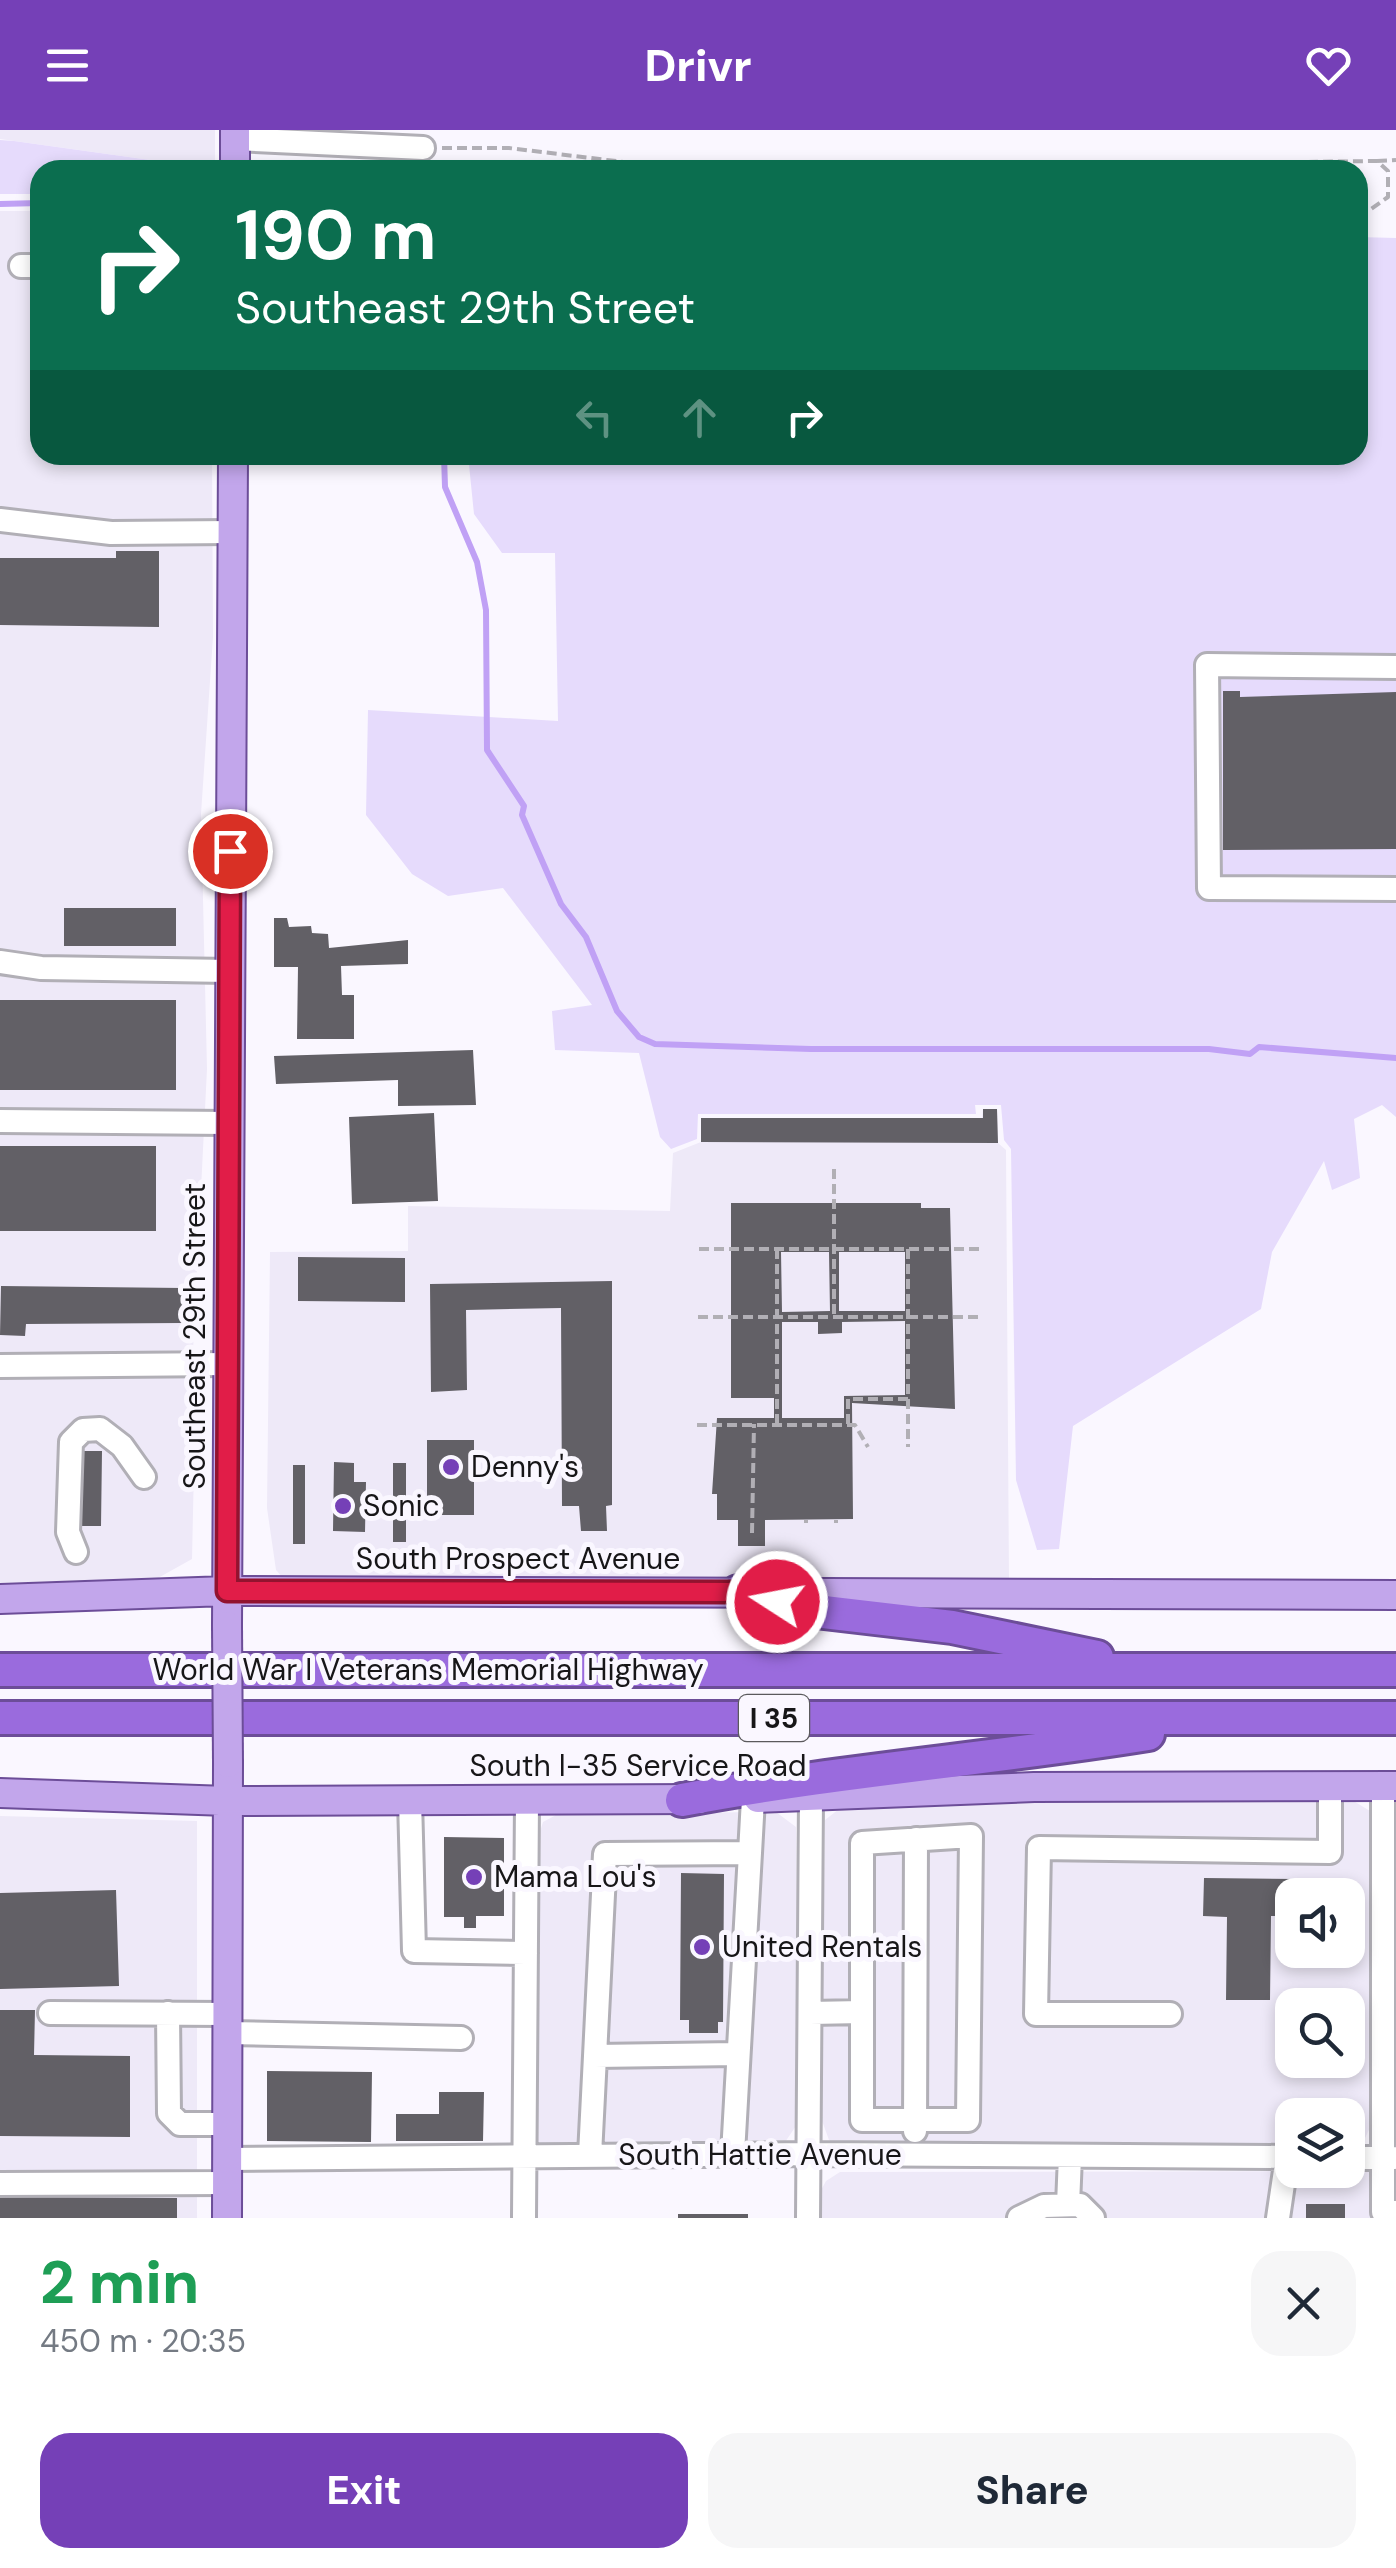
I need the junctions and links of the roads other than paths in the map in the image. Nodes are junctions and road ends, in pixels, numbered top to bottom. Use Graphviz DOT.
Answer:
graph roads {
  1 [pos="235,135"];
  2 [pos="423,148"];
  3 [pos="233,465"];
  4 [pos="0,520"];
  5 [pos="232,532"];
  6 [pos="1396,667"];
  7 [pos="1396,889"];
  8 [pos="0,962"];
  9 [pos="229,970"];
  10 [pos="0,1121"];
  11 [pos="228,1123"];
  12 [pos="227,1364"];
  13 [pos="0,1366"];
  14 [pos="144,1477"];
  15 [pos="76,1552"];
  16 [pos="227,1591"];
  17 [pos="738,1592"];
  18 [pos="1396,1595"];
  19 [pos="0,1599"];
  20 [pos="0,1670"];
  21 [pos="1396,1670"];
  22 [pos="1165,1671"];
  23 [pos="0,1718"];
  24 [pos="1244,1718"];
  25 [pos="1396,1718"];
  26 [pos="1330,1786"];
  27 [pos="1390,1786"];
  28 [pos="0,1793"];
  29 [pos="752,1798"];
  30 [pos="811,1798"];
  31 [pos="227,1800"];
  32 [pos="410,1800"];
  33 [pos="527,1800"];
  34 [pos="682,1800"];
  35 [pos="916,1840"];
  36 [pos="750,1853"];
  37 [pos="526,1954"];
  38 [pos="862,2012"];
  39 [pos="50,2013"];
  40 [pos="168,2013"];
  41 [pos="810,2013"];
  42 [pos="1170,2014"];
  43 [pos="227,2023"];
  44 [pos="460,2038"];
  45 [pos="736,2054"];
  46 [pos="595,2056"];
  47 [pos="915,2120"];
  48 [pos="227,2124"];
  49 [pos="732,2154"];
  50 [pos="809,2154"];
  51 [pos="915,2154"];
  52 [pos="590,2155"];
  53 [pos="524,2156"];
  54 [pos="1070,2156"];
  55 [pos="1275,2157"];
  56 [pos="1389,2158"];
  57 [pos="227,2171"];
  58 [pos="0,2184"];
  59 [pos="1284,2188"];
  60 [pos="1068,2205"];
  61 [pos="1396,2212"];
  62 [pos="227,2218"];
  63 [pos="524,2218"];
  64 [pos="808,2218"];
  65 [pos="1019,2218"];
  66 [pos="1093,2218"];
  67 [pos="1278,2218"];
  1 -- 2 [label="street"];
  3 -- 5 [label="main road, Southeast 29th Street"];
  4 -- 5 [label="street"];
  5 -- 9 [label="main road, Southeast 29th Street"];
  6 -- 7 [label="street"];
  8 -- 9 [label="street"];
  9 -- 11 [label="main road, Southeast 29th Street"];
  10 -- 11 [label="street"];
  11 -- 12 [label="main road, Southeast 29th Street"];
  12 -- 13 [label="street"];
  12 -- 16 [label="main road, Southeast 29th Street"];
  14 -- 15 [label="street"];
  16 -- 17 [label="main road, South Prospect Avenue"];
  16 -- 19 [label="main road, South Prospect Avenue"];
  16 -- 31 [label="main road, Southeast 29th Street, bridge"];
  17 -- 18 [label="main road, South Prospect Avenue"];
  17 -- 22 [label="highway"];
  20 -- 22 [label="highway, World War I Veterans Memorial Highway / I 35"];
  21 -- 22 [label="highway, World War I Veterans Memorial Highway / I 35"];
  23 -- 24 [label="highway, World War I Veterans Memorial Highway / I 35"];
  24 -- 25 [label="highway, World War I Veterans Memorial Highway / I 35"];
  24 -- 34 [label="highway"];
  26 -- 27 [label="main road, South I-35 Service Road"];
  26 -- 30 [label="main road, South I-35 Service Road"];
  26 -- 42 [label="street"];
  27 -- 56 [label="street"];
  28 -- 31 [label="main road, South I-35 Service Road"];
  29 -- 30 [label="main road, South I-35 Service Road"];
  29 -- 34 [label="main road, South I-35 Service Road"];
  29 -- 36 [label="street"];
  30 -- 41 [label="street"];
  31 -- 32 [label="main road, South I-35 Service Road"];
  31 -- 43 [label="main road, Southeast 29th Street"];
  32 -- 33 [label="main road, South I-35 Service Road"];
  32 -- 37 [label="street"];
  33 -- 34 [label="main road, South I-35 Service Road"];
  33 -- 37 [label="street"];
  35 -- 38 [label="street"];
  35 -- 47 [label="street"];
  35 -- 47 [label="street"];
  36 -- 45 [label="street"];
  36 -- 46 [label="street"];
  37 -- 53 [label="street"];
  38 -- 41 [label="street"];
  38 -- 47 [label="street"];
  39 -- 40 [label="street"];
  40 -- 43 [label="street"];
  40 -- 48 [label="street"];
  41 -- 50 [label="street"];
  43 -- 44 [label="street"];
  43 -- 48 [label="main road, Southeast 29th Street"];
  45 -- 46 [label="street"];
  45 -- 49 [label="street"];
  46 -- 52 [label="street"];
  47 -- 51 [label="street"];
  48 -- 57 [label="main road, Southeast 29th Street"];
  49 -- 50 [label="street, South Hattie Avenue"];
  49 -- 52 [label="street, South Hattie Avenue"];
  50 -- 51 [label="street, South Hattie Avenue"];
  50 -- 64 [label="street"];
  51 -- 54 [label="street, South Hattie Avenue"];
  52 -- 53 [label="street, South Hattie Avenue"];
  53 -- 57 [label="street, South Hattie Avenue"];
  53 -- 63 [label="street"];
  54 -- 55 [label="street, South Hattie Avenue"];
  54 -- 60 [label="street"];
  56 -- 61 [label="street"];
  57 -- 58 [label="street, South Hattie Avenue"];
  57 -- 62 [label="main road, Southeast 29th Street"];
  59 -- 67 [label="street"];
  60 -- 65 [label="street"];
  60 -- 66 [label="street"];
}
